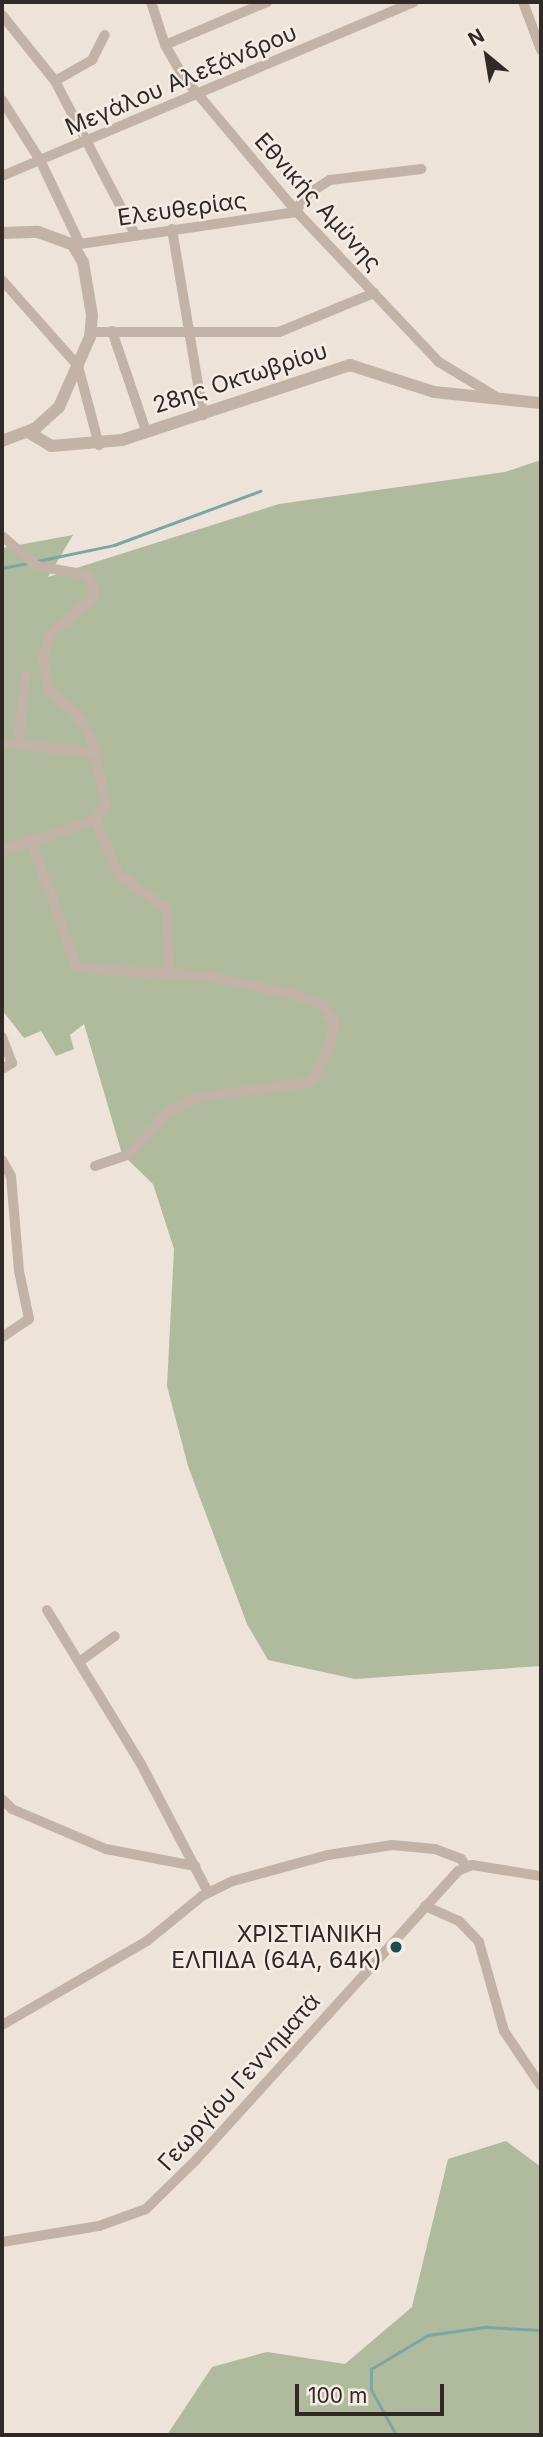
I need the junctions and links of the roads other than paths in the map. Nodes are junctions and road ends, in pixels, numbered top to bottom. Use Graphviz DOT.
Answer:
graph roads {
  1 [pos="151,2"];
  2 [pos="267,2"];
  3 [pos="414,2"];
  4 [pos="523,2"];
  5 [pos="2,15"];
  6 [pos="106,35"];
  7 [pos="165,45"];
  8 [pos="541,50"];
  9 [pos="55,81"];
  10 [pos="197,96"];
  11 [pos="2,100"];
  12 [pos="86,141"];
  13 [pos="40,160"];
  14 [pos="421,169"];
  15 [pos="2,176"];
  16 [pos="297,212"];
  17 [pos="172,229"];
  18 [pos="2,233"];
  19 [pos="135,234"];
  20 [pos="76,244"];
  21 [pos="2,280"];
  22 [pos="374,293"];
  23 [pos="112,331"];
  24 [pos="91,332"];
  25 [pos="189,335"];
  26 [pos="78,366"];
  27 [pos="495,397"];
  28 [pos="541,403"];
  29 [pos="203,415"];
  30 [pos="146,431"];
  31 [pos="28,432"];
  32 [pos="2,441"];
  33 [pos="99,445"];
  34 [pos="2,536"];
  35 [pos="26,675"];
  36 [pos="2,743"];
  37 [pos="18,744"];
  38 [pos="96,753"];
  39 [pos="95,820"];
  40 [pos="30,838"];
  41 [pos="2,850"];
  42 [pos="169,972"];
  43 [pos="2,1037"];
  44 [pos="2,1069"];
  45 [pos="2,1160"];
  46 [pos="95,1166"];
  47 [pos="2,1337"];
  48 [pos="47,1610"];
  49 [pos="115,1636"];
  50 [pos="79,1662"];
  51 [pos="2,1800"];
  52 [pos="195,1866"];
  53 [pos="466,1866"];
  54 [pos="541,1876"];
  55 [pos="208,1892"];
  56 [pos="425,1906"];
  57 [pos="2,2025"];
  58 [pos="541,2086"];
  59 [pos="2,2242"];
  1 -- 7 [label="street, Εθνικής Αμύνης"];
  2 -- 7 [label="street"];
  3 -- 10 [label="street, Μεγάλου Αλεξάνδρου"];
  4 -- 8 [label="street"];
  5 -- 9 [label="street"];
  6 -- 9 [label="street"];
  7 -- 10 [label="street, Εθνικής Αμύνης"];
  9 -- 12 [label="street"];
  10 -- 12 [label="street, Μεγάλου Αλεξάνδρου"];
  10 -- 16 [label="street, Εθνικής Αμύνης"];
  11 -- 13 [label="street"];
  12 -- 13 [label="street, Μεγάλου Αλεξάνδρου"];
  12 -- 19 [label="street"];
  13 -- 15 [label="street, Μεγάλου Αλεξάνδρου"];
  13 -- 20 [label="street"];
  14 -- 16 [label="street"];
  16 -- 17 [label="street, Ελευθερίας"];
  16 -- 22 [label="street, Εθνικής Αμύνης"];
  17 -- 19 [label="street, Ελευθερίας"];
  17 -- 25 [label="street"];
  18 -- 20 [label="street"];
  19 -- 20 [label="street, Ελευθερίας"];
  20 -- 24 [label="street"];
  21 -- 26 [label="street"];
  22 -- 25 [label="street"];
  22 -- 27 [label="street, Εθνικής Αμύνης"];
  23 -- 24 [label="street"];
  23 -- 25 [label="street"];
  23 -- 30 [label="street"];
  24 -- 26 [label="street"];
  25 -- 29 [label="street"];
  26 -- 31 [label="street"];
  26 -- 33 [label="street"];
  27 -- 28 [label="street, 28ης Οκτωβρίου"];
  27 -- 29 [label="street, 28ης Οκτωβρίου"];
  29 -- 30 [label="street, 28ης Οκτωβρίου"];
  30 -- 33 [label="street, 28ης Οκτωβρίου"];
  31 -- 32 [label="street"];
  31 -- 33 [label="street, 28ης Οκτωβρίου"];
  34 -- 38 [label="street"];
  35 -- 37 [label="street"];
  36 -- 37 [label="street"];
  37 -- 38 [label="street"];
  38 -- 39 [label="street"];
  39 -- 40 [label="street"];
  39 -- 42 [label="street"];
  40 -- 41 [label="street"];
  40 -- 42 [label="street"];
  42 -- 46 [label="street"];
  43 -- 44 [label="street"];
  45 -- 47 [label="street"];
  48 -- 50 [label="street"];
  49 -- 50 [label="street"];
  50 -- 52 [label="street"];
  51 -- 52 [label="street"];
  52 -- 55 [label="street"];
  53 -- 54 [label="street"];
  53 -- 55 [label="street"];
  53 -- 56 [label="street, Γεωργίου Γεννηματά"];
  55 -- 57 [label="street"];
  56 -- 58 [label="street"];
  56 -- 59 [label="street, Γεωργίου Γεννηματά"];
}
